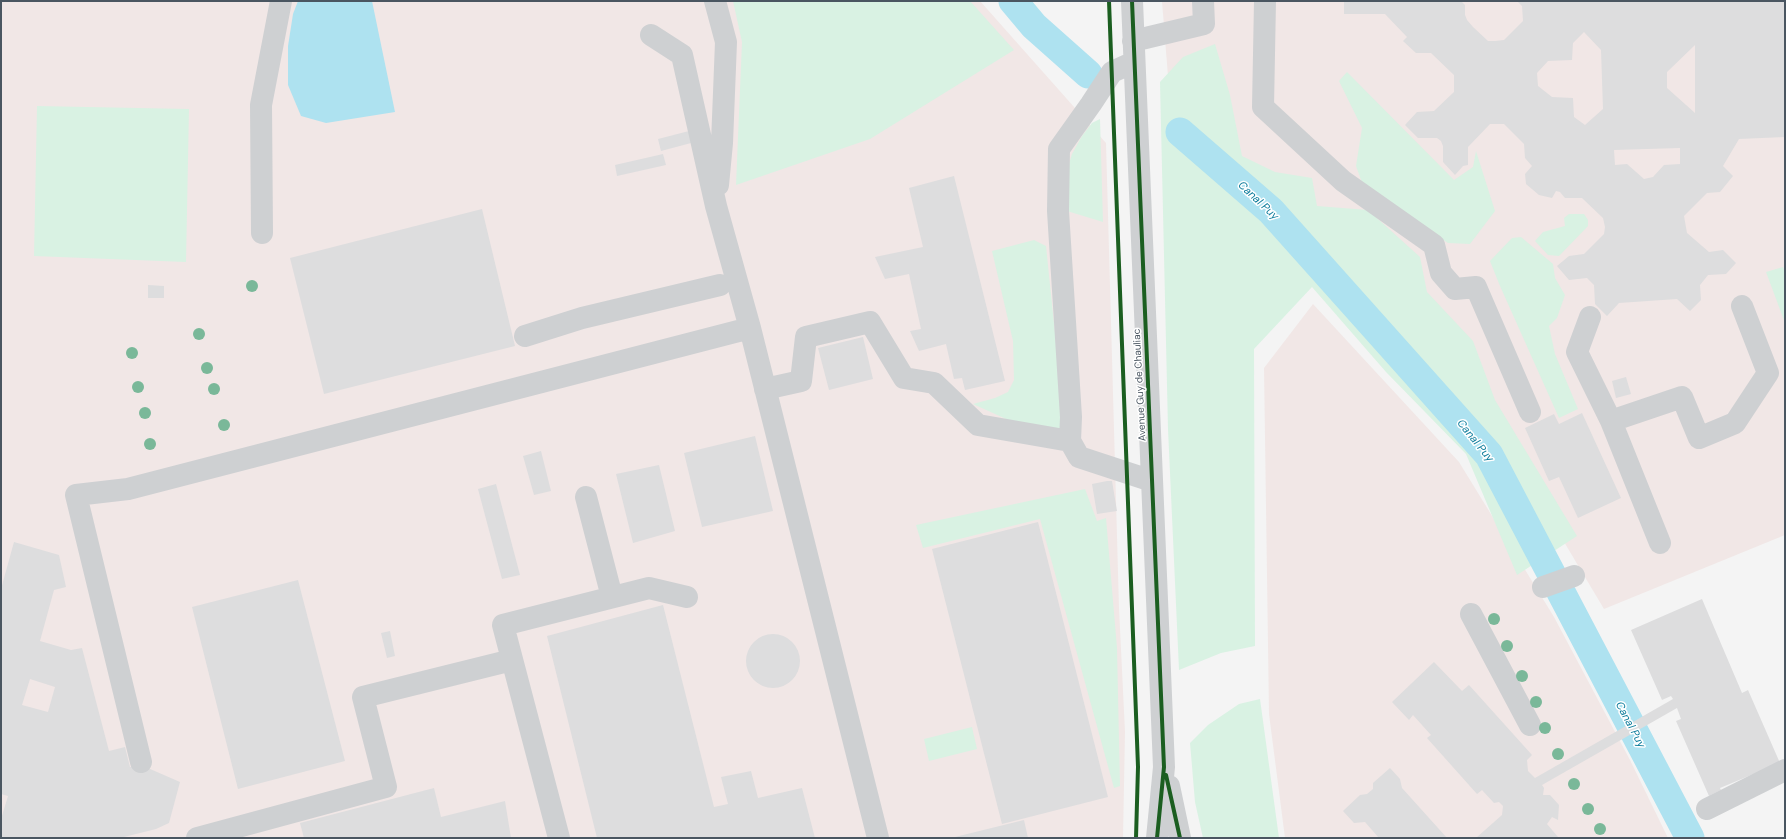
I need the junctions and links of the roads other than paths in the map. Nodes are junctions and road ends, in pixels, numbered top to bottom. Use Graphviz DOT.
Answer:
graph roads {
  1 [pos="281,1"];
  2 [pos="715,1"];
  3 [pos="1132,1"];
  4 [pos="1203,1"];
  5 [pos="1265,1"];
  6 [pos="651,34"];
  7 [pos="1133,41"];
  8 [pos="1134,72"];
  9 [pos="716,206"];
  10 [pos="262,234"];
  11 [pos="720,285"];
  12 [pos="1742,306"];
  13 [pos="1590,318"];
  14 [pos="750,328"];
  15 [pos="525,336"];
  16 [pos="765,388"];
  17 [pos="1530,412"];
  18 [pos="1611,421"];
  19 [pos="1070,441"];
  20 [pos="1152,481"];
  21 [pos="586,497"];
  22 [pos="1660,543"];
  23 [pos="1574,576"];
  24 [pos="1543,587"];
  25 [pos="612,597"];
  26 [pos="687,597"];
  27 [pos="1471,614"];
  28 [pos="512,660"];
  29 [pos="1530,725"];
  30 [pos="141,762"];
  31 [pos="1164,767"];
  32 [pos="1785,770"];
  33 [pos="1707,809"];
  34 [pos="197,838"];
  35 [pos="559,838"];
  36 [pos="878,838"];
  37 [pos="1157,838"];
  38 [pos="1180,838"];
  1 -- 10 [label="street"];
  2 -- 9 [label="street"];
  3 -- 7 [label="street, Avenue Guy de Chauliac"];
  4 -- 7 [label="street"];
  5 -- 17 [label="street"];
  6 -- 9 [label="street"];
  7 -- 8 [label="street, Avenue Guy de Chauliac"];
  8 -- 19 [label="street"];
  8 -- 20 [label="street, Avenue Guy de Chauliac"];
  9 -- 14 [label="street"];
  11 -- 15 [label="street"];
  12 -- 18 [label="street"];
  13 -- 18 [label="street"];
  14 -- 16 [label="street"];
  14 -- 30 [label="street"];
  16 -- 19 [label="street"];
  16 -- 36 [label="street"];
  18 -- 22 [label="street"];
  19 -- 20 [label="street"];
  20 -- 31 [label="street, Avenue Guy de Chauliac"];
  21 -- 25 [label="street"];
  23 -- 24 [label="street"];
  25 -- 26 [label="street"];
  25 -- 28 [label="street"];
  27 -- 29 [label="street"];
  28 -- 34 [label="street"];
  28 -- 35 [label="street"];
  31 -- 37 [label="street, Avenue Guy de Chauliac"];
  31 -- 38 [label="street, Avenue Guy de Chauliac"];
  32 -- 33 [label="street"];
}
